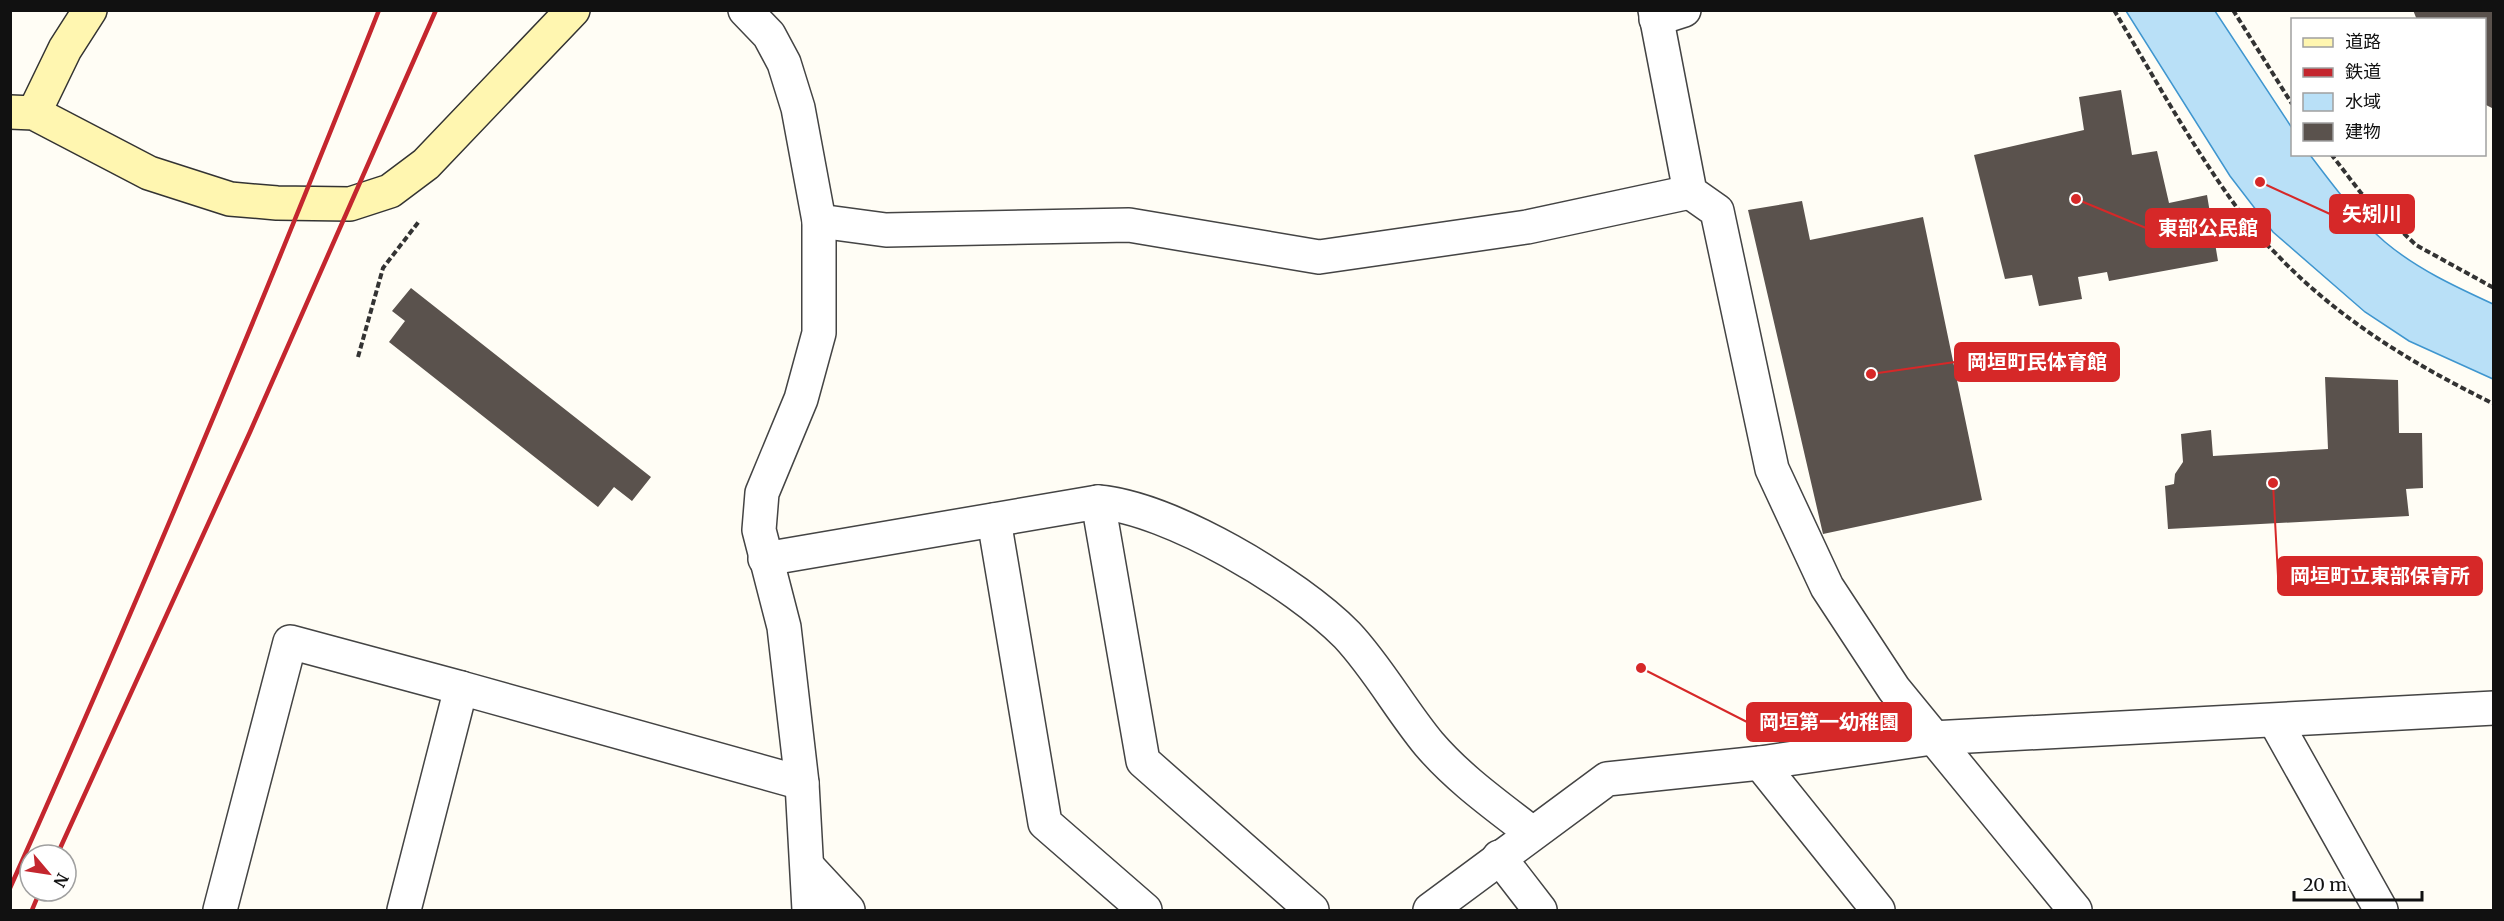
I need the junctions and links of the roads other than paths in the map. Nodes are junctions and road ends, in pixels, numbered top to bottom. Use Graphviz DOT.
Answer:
graph roads {
  1 [pos="90,10"];
  2 [pos="573,10"];
  3 [pos="745,10"];
  4 [pos="1665,13"];
  5 [pos="22,112"];
  6 [pos="1690,192"];
  7 [pos="819,221"];
  8 [pos="1098,502"];
  9 [pos="994,520"];
  10 [pos="765,559"];
  11 [pos="461,688"];
  12 [pos="2493,708"];
  13 [pos="2275,721"];
  14 [pos="1932,738"];
  15 [pos="1760,763"];
  16 [pos="802,783"];
  17 [pos="1532,832"];
  18 [pos="1498,857"];
  19 [pos="808,867"];
  20 [pos="220,910"];
  21 [pos="404,910"];
  22 [pos="809,910"];
  23 [pos="849,910"];
  24 [pos="1145,910"];
  25 [pos="1312,910"];
  26 [pos="1430,910"];
  27 [pos="1540,910"];
  28 [pos="1878,910"];
  29 [pos="2074,910"];
  30 [pos="2380,910"];
  1 -- 5 [label="street"];
  2 -- 5 [label="street"];
  3 -- 7 [label="street"];
  4 -- 6 [label="street"];
  6 -- 7 [label="street"];
  6 -- 14 [label="street"];
  7 -- 10 [label="street"];
  8 -- 9 [label="street"];
  8 -- 17 [label="street"];
  8 -- 25 [label="street"];
  9 -- 10 [label="street"];
  9 -- 24 [label="street"];
  10 -- 16 [label="street"];
  11 -- 16 [label="street"];
  11 -- 20 [label="street"];
  11 -- 21 [label="street"];
  12 -- 13 [label="street"];
  13 -- 14 [label="street"];
  13 -- 30 [label="street"];
  14 -- 15 [label="street"];
  14 -- 29 [label="street"];
  15 -- 17 [label="street"];
  15 -- 28 [label="street"];
  16 -- 19 [label="street"];
  17 -- 18 [label="street"];
  18 -- 26 [label="street"];
  18 -- 27 [label="street"];
  19 -- 22 [label="street"];
  19 -- 23 [label="street"];
}
